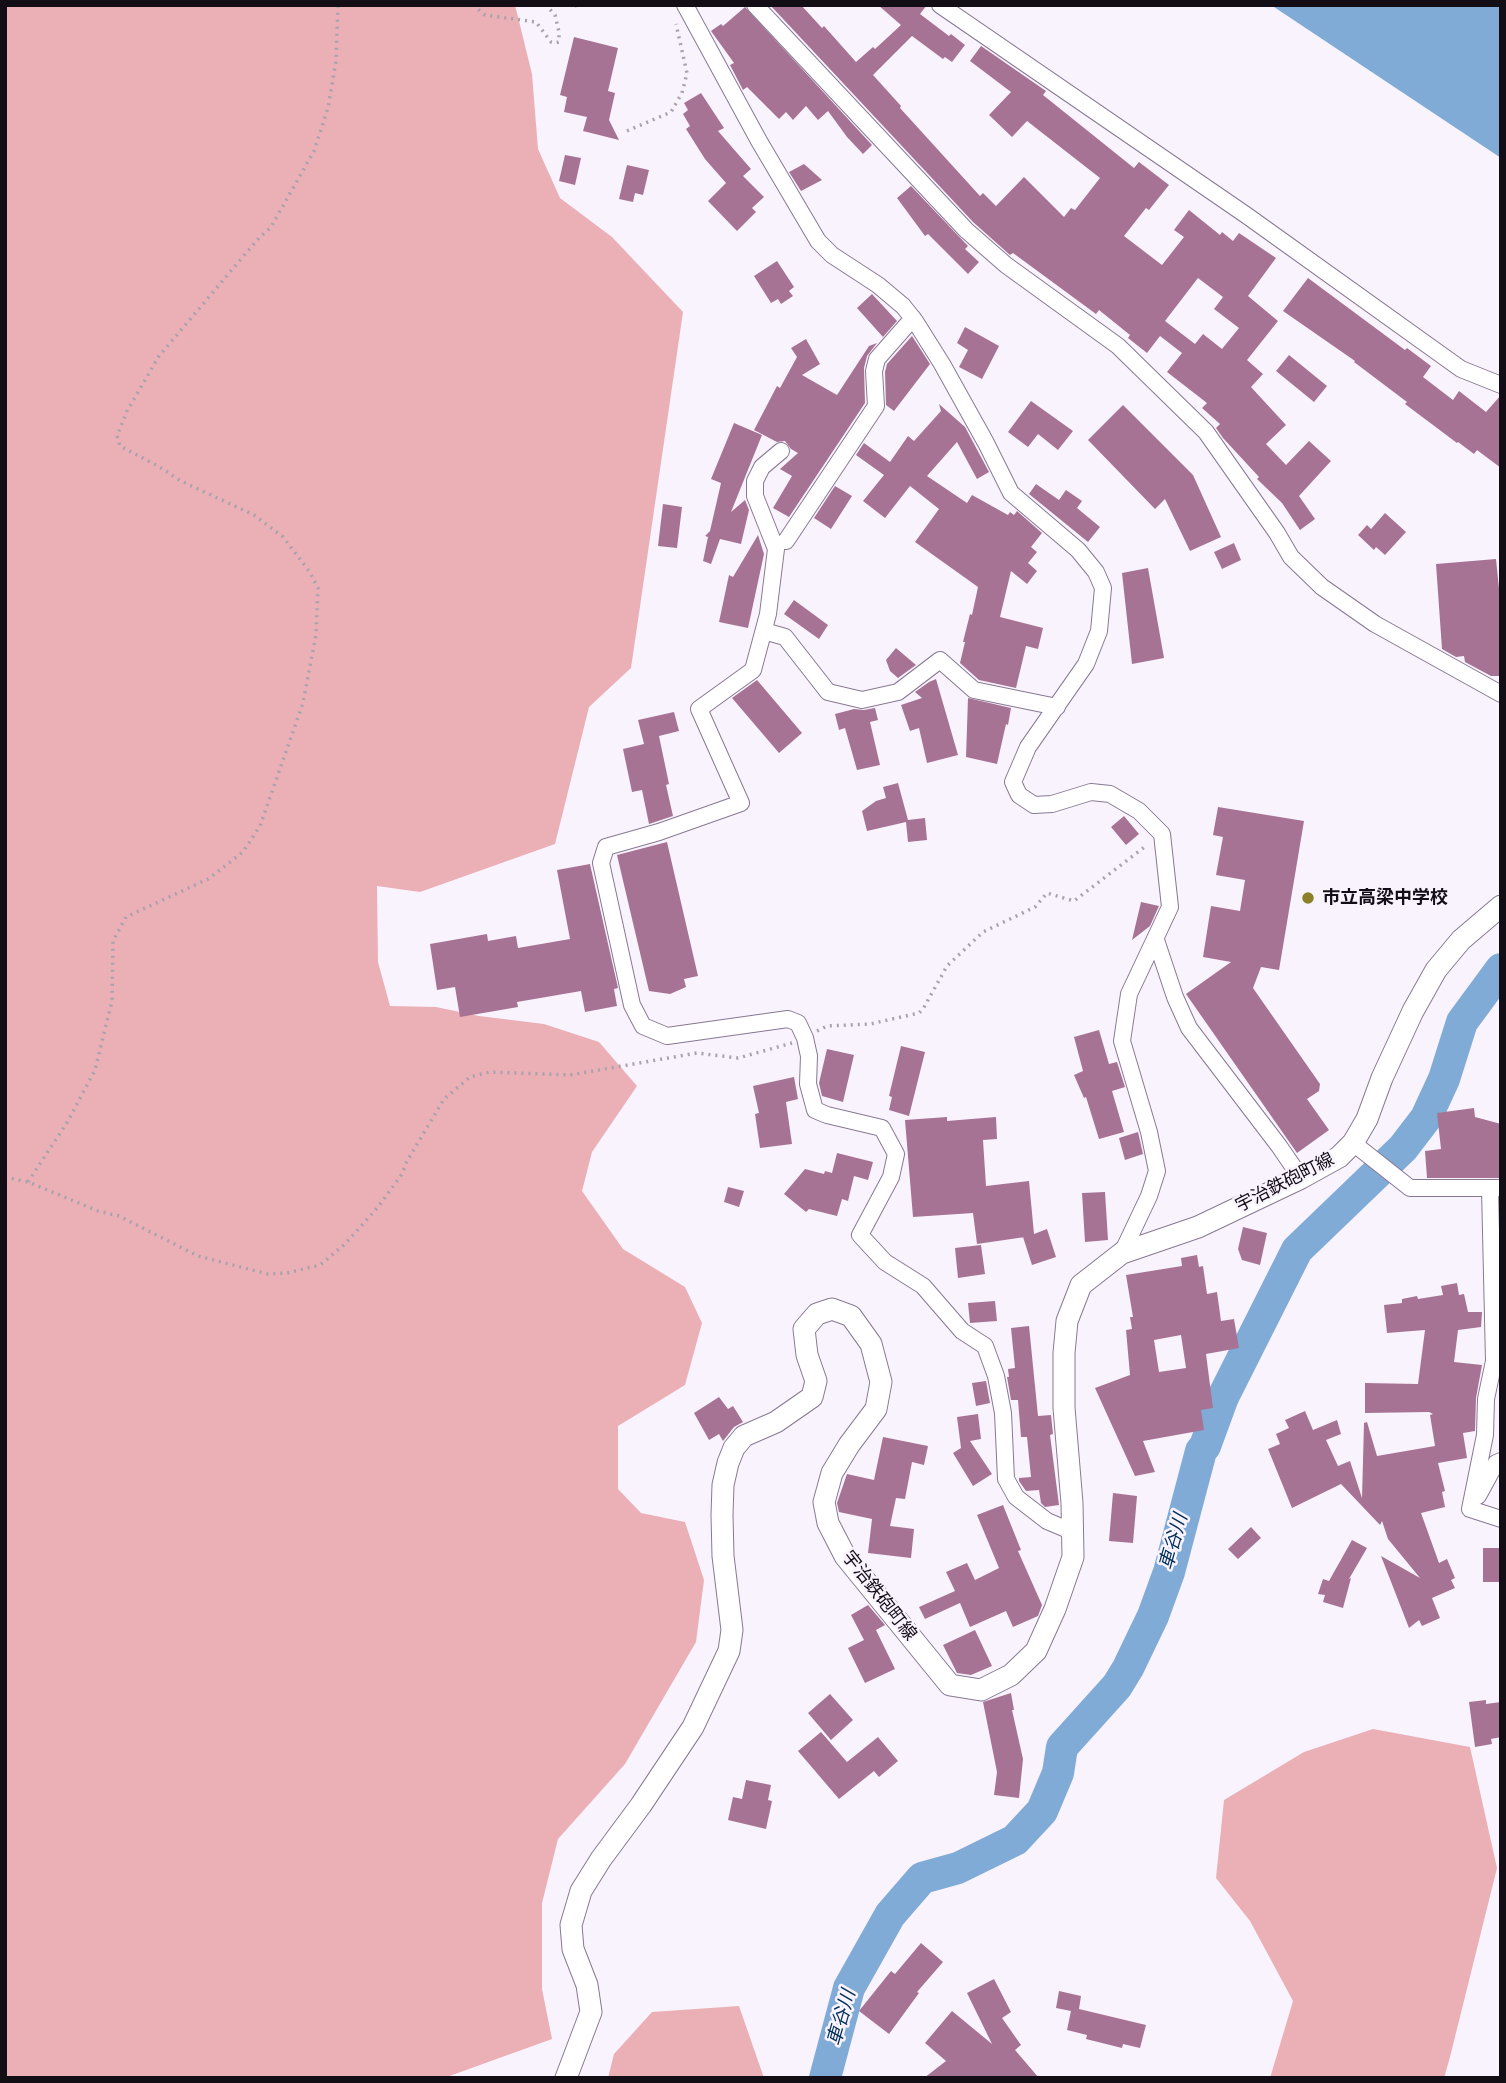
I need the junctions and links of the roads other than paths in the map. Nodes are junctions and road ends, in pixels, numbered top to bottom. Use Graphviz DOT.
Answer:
graph roads {
  1 [pos="685,5"];
  2 [pos="755,5"];
  3 [pos="940,5"];
  4 [pos="913,318"];
  5 [pos="1501,385"];
  6 [pos="781,451"];
  7 [pos="786,541"];
  8 [pos="764,631"];
  9 [pos="1501,694"];
  10 [pos="1057,707"];
  11 [pos="1501,906"];
  12 [pos="1156,940"];
  13 [pos="1359,1147"];
  14 [pos="1301,1178"];
  15 [pos="1495,1189"];
  16 [pos="1122,1253"];
  17 [pos="1501,1461"];
  18 [pos="1470,1508"];
  19 [pos="1501,1518"];
  20 [pos="1073,1532"];
  21 [pos="566,2078"];
  1 -- 4 [label="street"];
  2 -- 9 [label="street"];
  3 -- 5 [label="street"];
  4 -- 7 [label="street"];
  4 -- 10 [label="street"];
  6 -- 8 [label="street"];
  8 -- 10 [label="street"];
  8 -- 20 [label="street"];
  10 -- 12 [label="street"];
  11 -- 13 [label="main road, 宇治鉄砲町線"];
  12 -- 14 [label="street"];
  12 -- 16 [label="street"];
  13 -- 14 [label="main road, 宇治鉄砲町線"];
  13 -- 15 [label="street"];
  14 -- 16 [label="main road, 宇治鉄砲町線"];
  15 -- 18 [label="street"];
  16 -- 20 [label="main road, 宇治鉄砲町線"];
  17 -- 18 [label="street"];
  18 -- 19 [label="street"];
  20 -- 21 [label="main road, 宇治鉄砲町線"];
}
